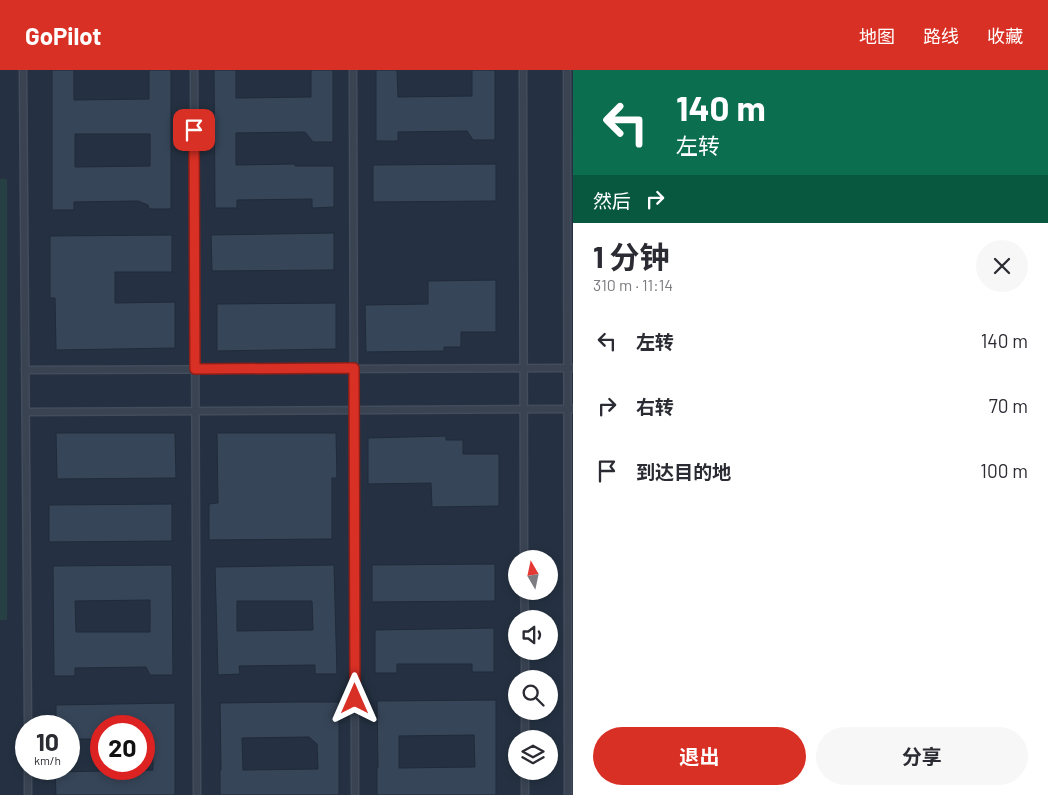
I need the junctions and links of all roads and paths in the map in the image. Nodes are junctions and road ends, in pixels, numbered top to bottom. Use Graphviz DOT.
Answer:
graph roads {
  1 [pos="23,70"];
  2 [pos="194,70"];
  3 [pos="354,70"];
  4 [pos="523,70"];
  5 [pos="567,70"];
  6 [pos="354,368"];
  7 [pos="524,368"];
  8 [pos="570,368"];
  9 [pos="195,369"];
  10 [pos="25,370"];
  11 [pos="524,409"];
  12 [pos="570,409"];
  13 [pos="354,410"];
  14 [pos="195,411"];
  15 [pos="26,412"];
  16 [pos="524,550"];
  17 [pos="28,715"];
  18 [pos="28,780"];
  19 [pos="525,780"];
  20 [pos="28,795"];
  21 [pos="197,795"];
  22 [pos="356,795"];
  23 [pos="525,795"];
  24 [pos="568,795"];
  1 -- 10 [label="lane"];
  2 -- 9 [label="lane"];
  3 -- 6 [label="lane"];
  4 -- 7 [label="lane"];
  5 -- 8 [label="lane"];
  6 -- 7 [label="lane"];
  6 -- 9 [label="lane"];
  6 -- 13 [label="lane"];
  7 -- 8 [label="lane"];
  7 -- 11 [label="lane"];
  8 -- 12 [label="lane"];
  9 -- 10 [label="lane"];
  9 -- 14 [label="lane"];
  10 -- 15 [label="lane"];
  11 -- 12 [label="lane"];
  11 -- 13 [label="lane"];
  11 -- 16 [label="lane"];
  12 -- 24 [label="lane"];
  13 -- 14 [label="lane"];
  13 -- 22 [label="lane"];
  14 -- 15 [label="lane"];
  14 -- 21 [label="lane"];
  15 -- 17 [label="lane"];
  18 -- 20 [label="lane"];
  19 -- 23 [label="lane"];
}
